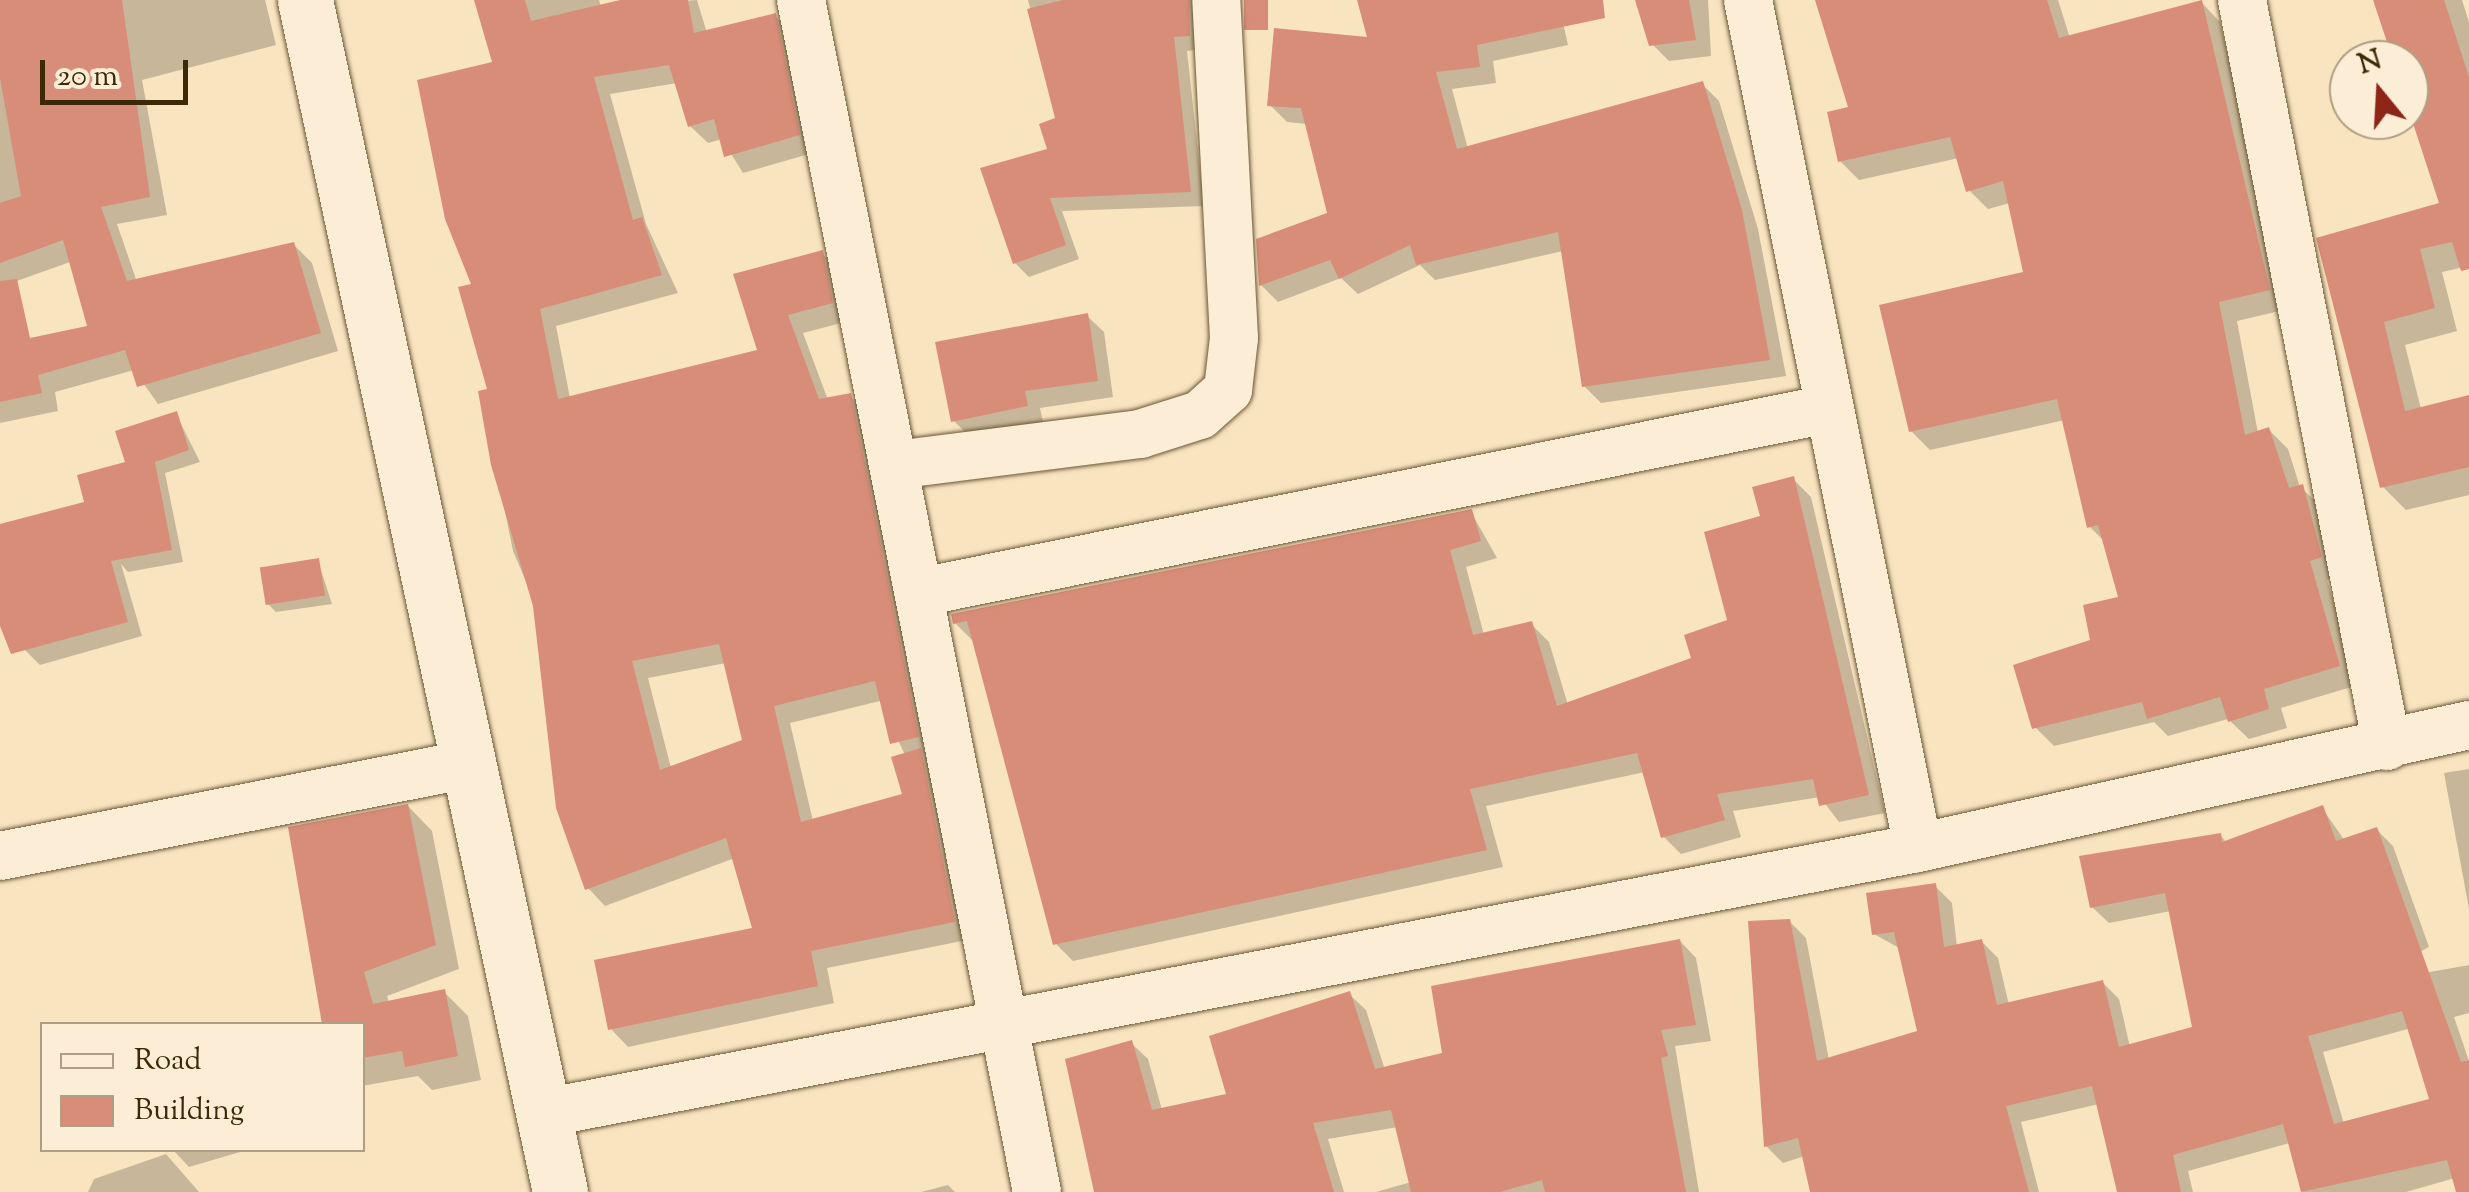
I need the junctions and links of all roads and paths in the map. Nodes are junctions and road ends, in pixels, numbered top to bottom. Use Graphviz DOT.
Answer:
graph roads {
  1 [pos="306,0"];
  2 [pos="801,0"];
  3 [pos="1216,0"];
  4 [pos="1748,0"];
  5 [pos="2242,0"];
  6 [pos="1828,409"];
  7 [pos="896,465"];
  8 [pos="921,592"];
  9 [pos="2469,725"];
  10 [pos="2388,746"];
  11 [pos="466,764"];
  12 [pos="3,842"];
  13 [pos="1918,848"];
  14 [pos="1001,1019"];
  15 [pos="544,1113"];
  16 [pos="560,1192"];
  17 [pos="1036,1192"];
  1 -- 11 [label="street"];
  2 -- 7 [label="street"];
  3 -- 7 [label="street"];
  4 -- 6 [label="street"];
  5 -- 10 [label="street"];
  6 -- 8 [label="street"];
  6 -- 13 [label="street"];
  7 -- 8 [label="street"];
  8 -- 14 [label="street"];
  9 -- 10 [label="street"];
  10 -- 13 [label="street"];
  11 -- 12 [label="street"];
  11 -- 15 [label="street"];
  13 -- 14 [label="street"];
  14 -- 15 [label="street"];
  14 -- 17 [label="street"];
  15 -- 16 [label="street"];
}
